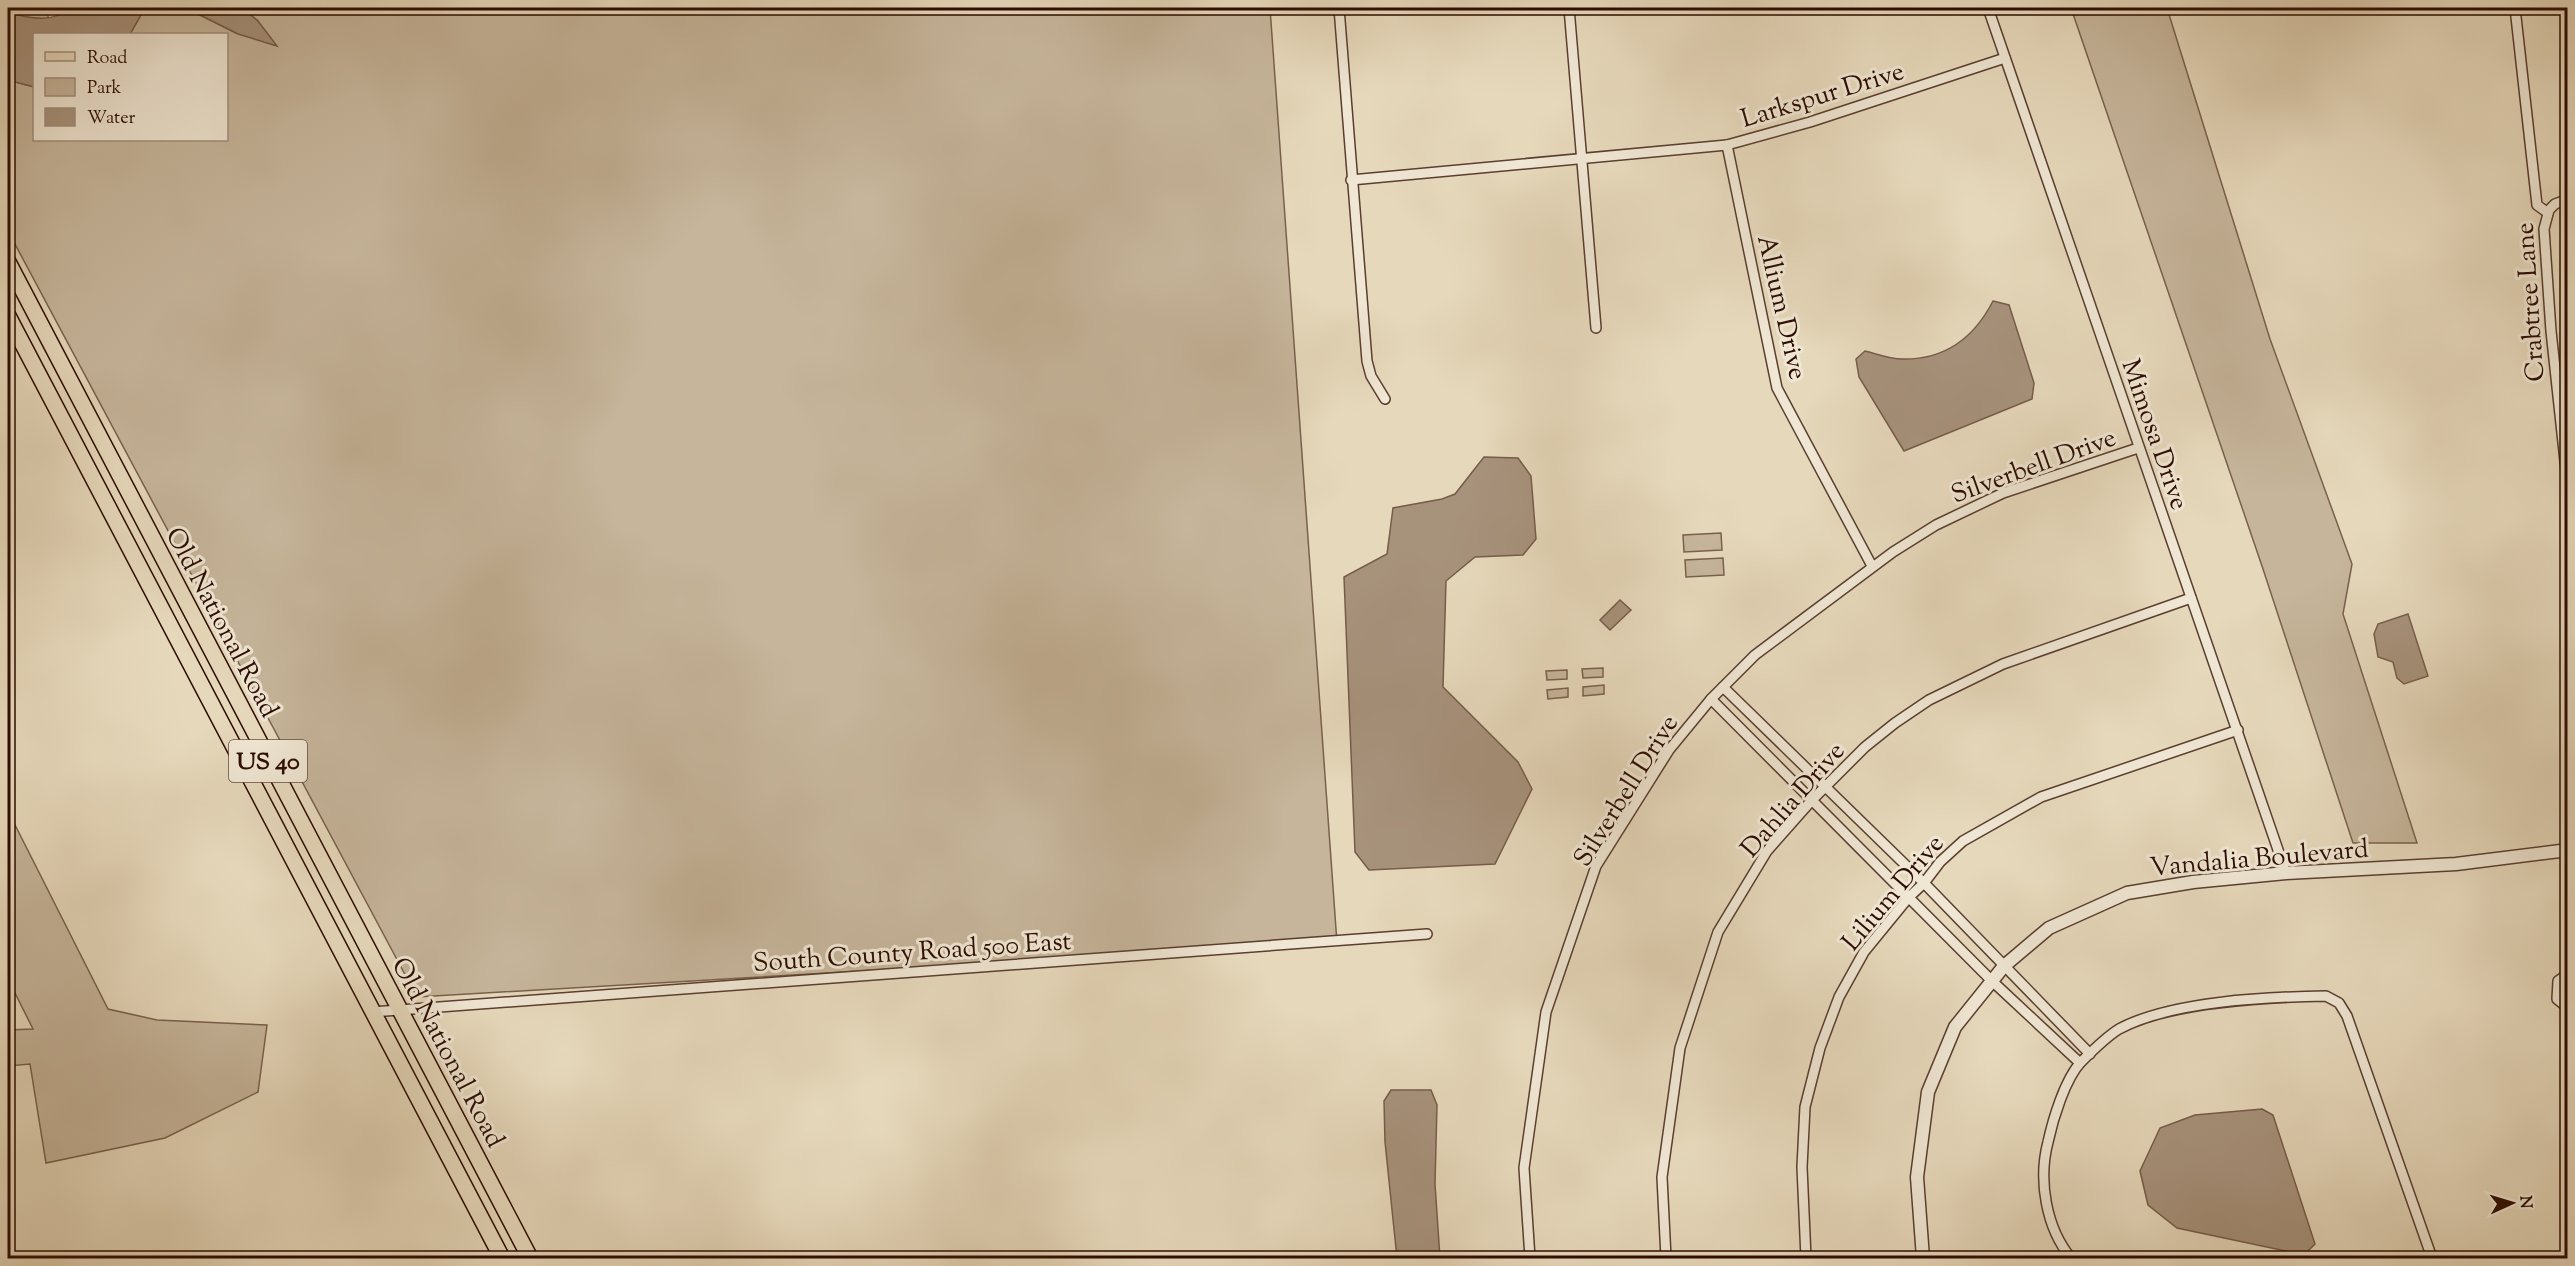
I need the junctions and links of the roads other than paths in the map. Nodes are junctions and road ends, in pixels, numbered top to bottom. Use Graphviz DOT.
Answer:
graph roads {
  1 [pos="1339,8"];
  2 [pos="1491,8"];
  3 [pos="1499,8"];
  4 [pos="1569,8"];
  5 [pos="1988,8"];
  6 [pos="2515,8"];
  7 [pos="2005,58"];
  8 [pos="1727,145"];
  9 [pos="1581,160"];
  10 [pos="1351,180"];
  11 [pos="2568,199"];
  12 [pos="2548,213"];
  13 [pos="8,262"];
  14 [pos="8,316"];
  15 [pos="1596,328"];
  16 [pos="1385,399"];
  17 [pos="2138,448"];
  18 [pos="2568,489"];
  19 [pos="1872,566"];
  20 [pos="2191,598"];
  21 [pos="1723,687"];
  22 [pos="1711,699"];
  23 [pos="2238,730"];
  24 [pos="1825,788"];
  25 [pos="1812,800"];
  26 [pos="2568,850"];
  27 [pos="2286,873"];
  28 [pos="1924,883"];
  29 [pos="1909,897"];
  30 [pos="1427,934"];
  31 [pos="2004,966"];
  32 [pos="2568,974"];
  33 [pos="1991,980"];
  34 [pos="2568,1008"];
  35 [pos="401,1011"];
  36 [pos="372,1012"];
  37 [pos="2090,1054"];
  38 [pos="2080,1064"];
  39 [pos="502,1258"];
  40 [pos="530,1258"];
  41 [pos="1530,1258"];
  42 [pos="1666,1258"];
  43 [pos="1806,1258"];
  44 [pos="1923,1258"];
  45 [pos="2071,1258"];
  46 [pos="2432,1258"];
  1 -- 10 [label="street"];
  2 -- 3 [label="street"];
  4 -- 9 [label="street"];
  5 -- 7 [label="street, Mimosa Drive"];
  6 -- 12 [label="street, Crabtree Lane"];
  7 -- 8 [label="street, Larkspur Drive"];
  7 -- 17 [label="street, Mimosa Drive"];
  8 -- 9 [label="street, Larkspur Drive"];
  8 -- 19 [label="street, Allium Drive"];
  9 -- 10 [label="street, Larkspur Drive"];
  9 -- 15 [label="street"];
  10 -- 16 [label="street"];
  11 -- 12 [label="street"];
  12 -- 18 [label="street, Crabtree Lane"];
  13 -- 35 [label="main road, Old National Road / US 40"];
  14 -- 36 [label="main road, Old National Road / US 40"];
  17 -- 19 [label="street, Silverbell Drive"];
  17 -- 20 [label="street, Mimosa Drive"];
  19 -- 21 [label="street, Silverbell Drive"];
  20 -- 23 [label="street, Mimosa Drive"];
  20 -- 24 [label="street, Dahlia Drive"];
  21 -- 22 [label="street, Silverbell Drive"];
  21 -- 24 [label="street"];
  22 -- 25 [label="street"];
  22 -- 41 [label="street, Silverbell Drive"];
  23 -- 27 [label="street, Mimosa Drive"];
  23 -- 28 [label="street, Lilium Drive"];
  24 -- 25 [label="street, Dahlia Drive"];
  24 -- 28 [label="street"];
  25 -- 29 [label="street"];
  25 -- 42 [label="street, Dahlia Drive"];
  26 -- 27 [label="street, Vandalia Boulevard"];
  27 -- 31 [label="street, Vandalia Boulevard"];
  28 -- 29 [label="street, Lilium Drive"];
  28 -- 31 [label="street"];
  29 -- 33 [label="street"];
  29 -- 43 [label="street, Lilium Drive"];
  30 -- 35 [label="street, South County Road 500 East"];
  31 -- 33 [label="street, Vandalia Boulevard"];
  31 -- 37 [label="street"];
  32 -- 34 [label="street"];
  33 -- 38 [label="street"];
  33 -- 44 [label="street, Vandalia Boulevard"];
  35 -- 36 [label="street, South County Road 500 East"];
  35 -- 40 [label="main road, Old National Road / US 40"];
  36 -- 39 [label="main road, Old National Road / US 40"];
  37 -- 38 [label="street"];
  37 -- 46 [label="street"];
  38 -- 45 [label="street"];
}
